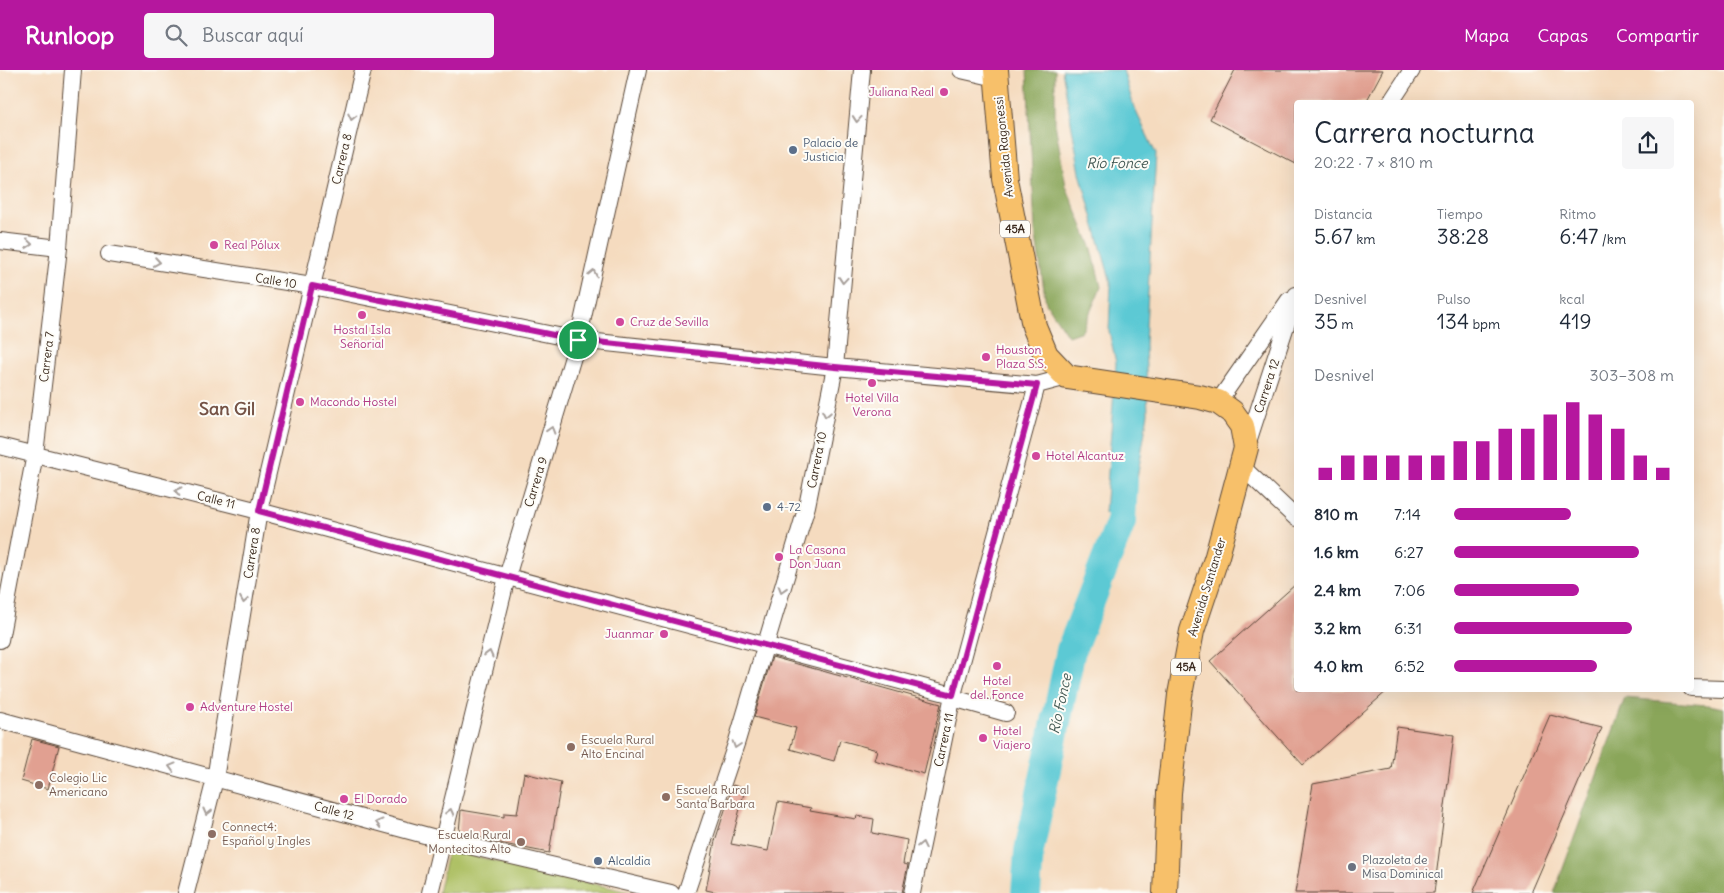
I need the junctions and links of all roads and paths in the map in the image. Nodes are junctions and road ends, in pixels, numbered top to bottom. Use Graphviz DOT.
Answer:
graph roads {
  1 [pos="73,70"];
  2 [pos="364,70"];
  3 [pos="638,70"];
  4 [pos="862,70"];
  5 [pos="961,70"];
  6 [pos="1412,70"];
  7 [pos="996,74"];
  8 [pos="1392,100"];
  9 [pos="0,241"];
  10 [pos="59,248"];
  11 [pos="109,254"];
  12 [pos="312,286"];
  13 [pos="1294,293"];
  14 [pos="1294,301"];
  15 [pos="578,340"];
  16 [pos="835,367"];
  17 [pos="1077,378"];
  18 [pos="1037,385"];
  19 [pos="1209,399"];
  20 [pos="0,446"];
  21 [pos="35,454"];
  22 [pos="1244,457"];
  23 [pos="259,511"];
  24 [pos="1294,516"];
  25 [pos="507,577"];
  26 [pos="0,640"];
  27 [pos="765,645"];
  28 [pos="1694,688"];
  29 [pos="1724,689"];
  30 [pos="953,696"];
  31 [pos="1006,713"];
  32 [pos="0,720"];
  33 [pos="215,779"];
  34 [pos="443,840"];
  35 [pos="186,893"];
  36 [pos="430,893"];
  37 [pos="671,893"];
  38 [pos="686,893"];
  39 [pos="912,893"];
  40 [pos="1165,893"];
  1 -- 10 [label="street, Carrera 7"];
  2 -- 12 [label="street, Carrera 8, one-way"];
  15 -- 3 [label="street, Carrera 9, one-way"];
  4 -- 16 [label="street, Carrera 10, one-way"];
  5 -- 7 [label="street"];
  6 -- 8 [label="street"];
  7 -- 17 [label="highway, Avenida Ragonessi / 45A"];
  9 -- 10 [label="street, one-way"];
  10 -- 21 [label="street, Carrera 7"];
  11 -- 12 [label="street, Calle 10, one-way"];
  12 -- 15 [label="street, Calle 10"];
  12 -- 23 [label="street, Carrera 8"];
  13 -- 19 [label="street"];
  14 -- 22 [label="street, Carrera 12"];
  15 -- 16 [label="street, Calle 10"];
  25 -- 15 [label="street, Carrera 9, one-way"];
  16 -- 18 [label="street, Calle 10"];
  16 -- 27 [label="street, Carrera 10, one-way"];
  17 -- 18 [label="street, Calle 10"];
  17 -- 19 [label="highway"];
  18 -- 30 [label="street, Carrera 11"];
  19 -- 22 [label="highway, Avenida Santander / 45A"];
  20 -- 21 [label="street, Calle 11"];
  23 -- 21 [label="street, Calle 11, one-way"];
  21 -- 26 [label="street, Carrera 7"];
  22 -- 24 [label="street"];
  22 -- 40 [label="highway, Avenida Santander / 45A"];
  23 -- 25 [label="street, Calle 11"];
  23 -- 33 [label="street, Carrera 8, one-way"];
  25 -- 27 [label="street, Calle 11"];
  34 -- 25 [label="street, Carrera 9, one-way"];
  27 -- 30 [label="street, Calle 11"];
  27 -- 38 [label="street, Carrera 10, one-way"];
  28 -- 29 [label="street"];
  30 -- 31 [label="street, Calle 11"];
  39 -- 30 [label="street, Carrera 11, one-way"];
  33 -- 32 [label="street, Calle 12, one-way"];
  34 -- 33 [label="street, Calle 12, one-way"];
  33 -- 35 [label="street, Carrera 8, one-way"];
  34 -- 36 [label="street, Carrera 9"];
  34 -- 37 [label="street, Calle 12"];
}
